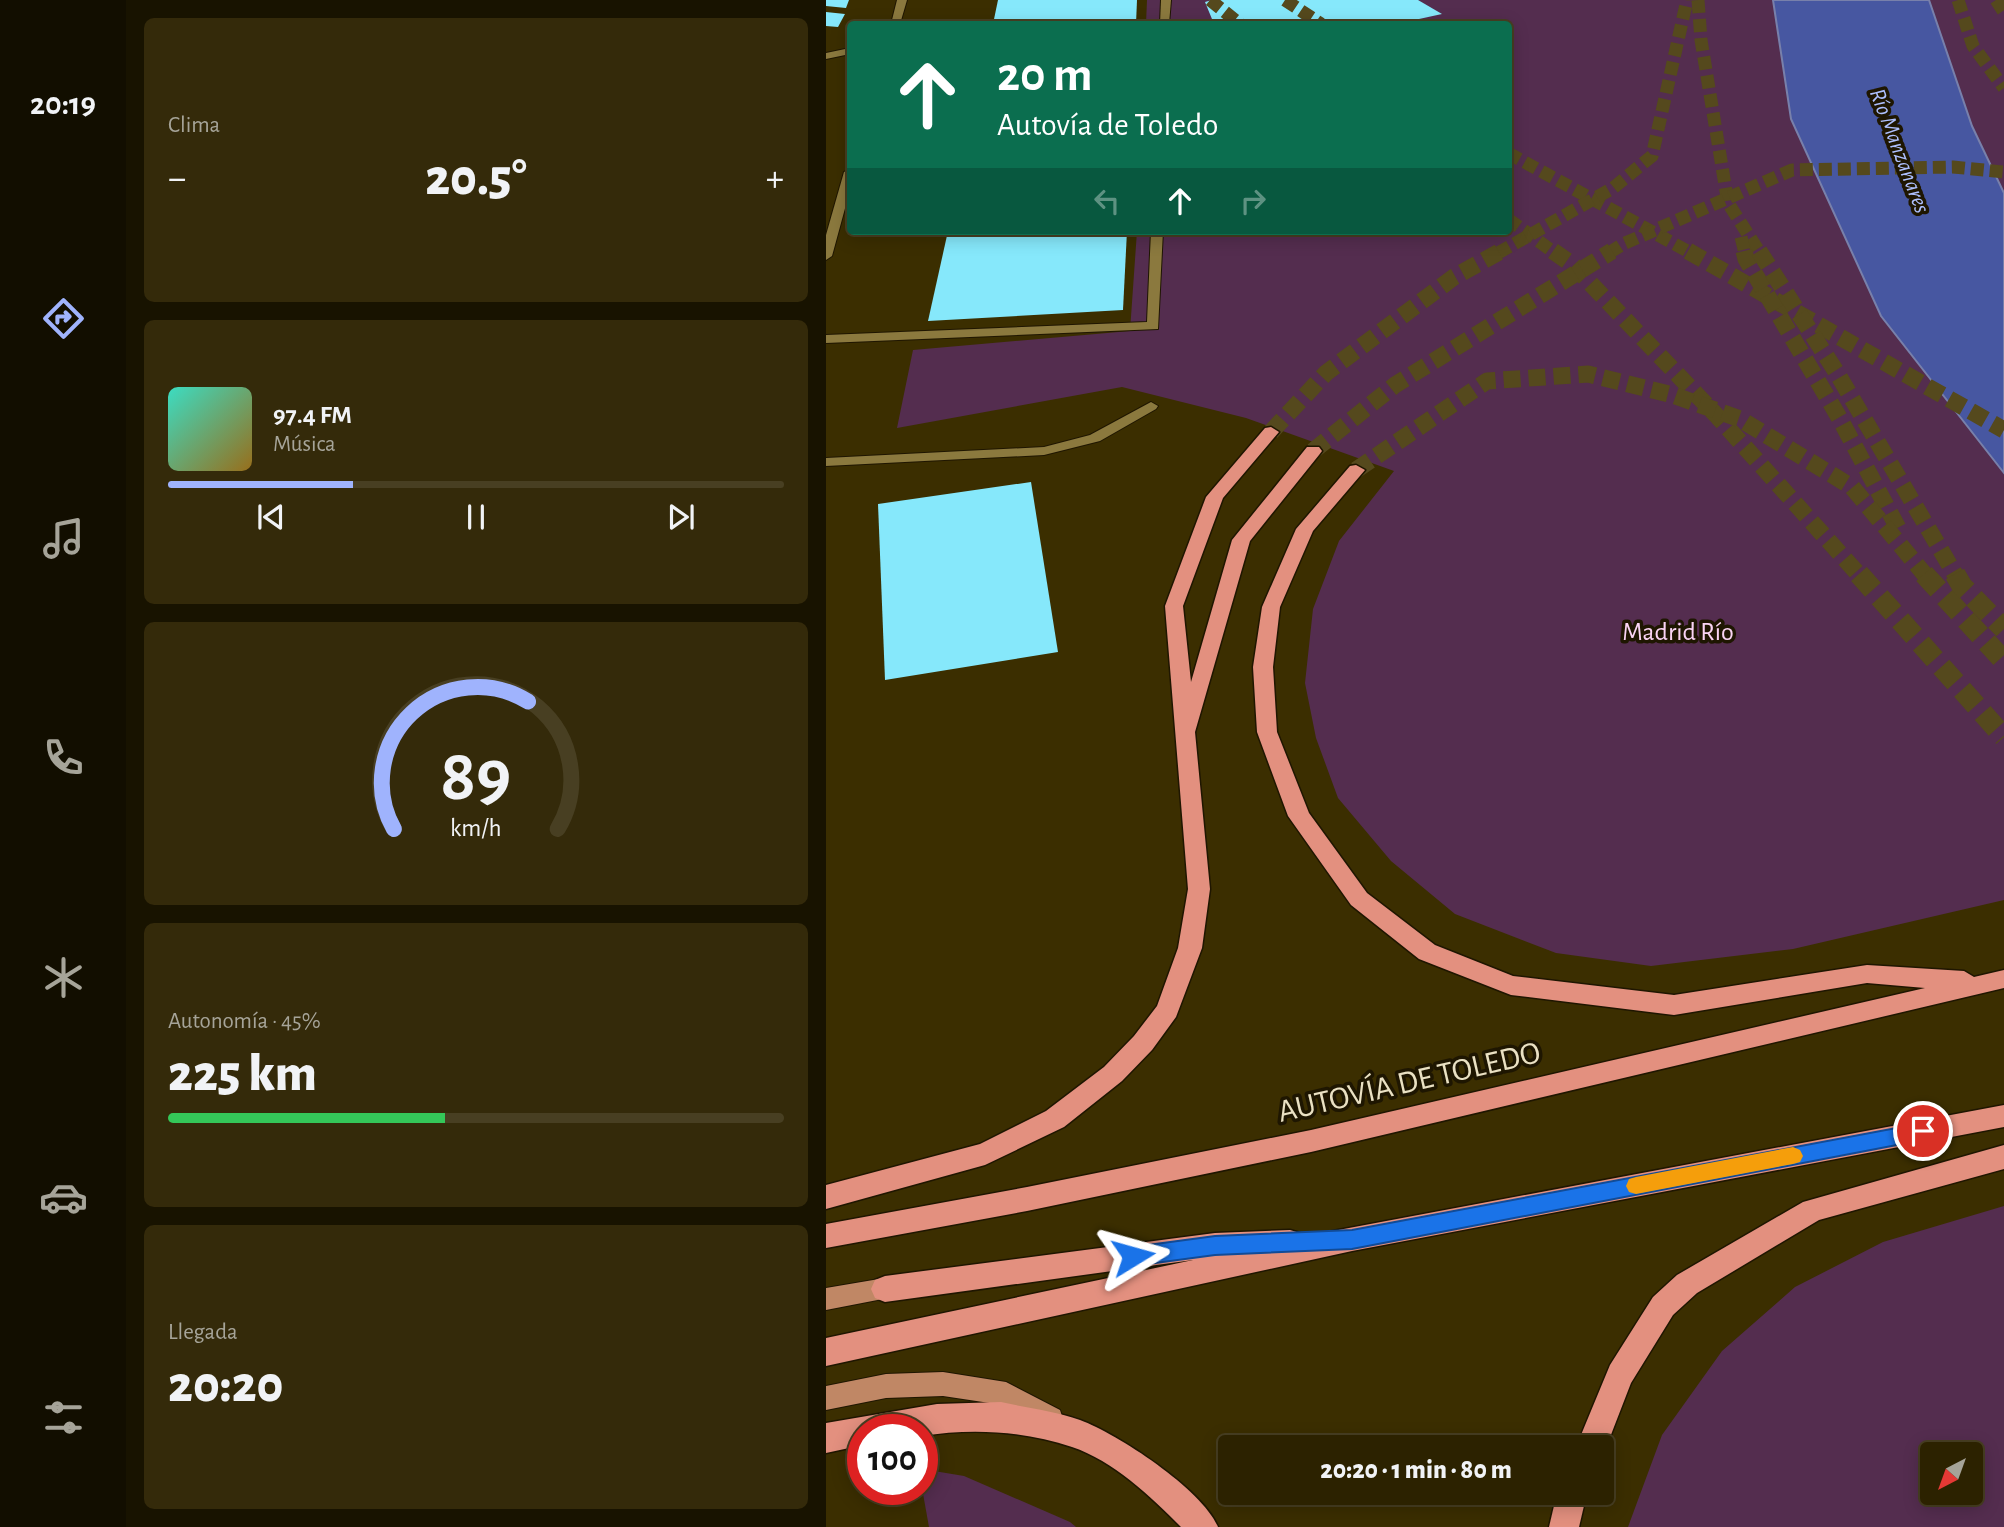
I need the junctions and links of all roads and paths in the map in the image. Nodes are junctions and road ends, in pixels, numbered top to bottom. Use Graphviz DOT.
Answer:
graph roads {
  1 [pos="902,0"];
  2 [pos="1166,0"];
  3 [pos="896,21"];
  4 [pos="1165,21"];
  5 [pos="847,52"];
  6 [pos="826,56"];
  7 [pos="847,182"];
  8 [pos="1157,235"];
  9 [pos="826,256"];
  10 [pos="826,339"];
  11 [pos="1151,406"];
  12 [pos="1271,432"];
  13 [pos="1313,451"];
  14 [pos="826,462"];
  15 [pos="1356,470"];
  16 [pos="1185,739"];
  17 [pos="1994,981"];
  18 [pos="2004,1116"];
  19 [pos="2004,1156"];
  20 [pos="826,1197"];
  21 [pos="826,1236"];
  22 [pos="1352,1239"];
  23 [pos="885,1289"];
  24 [pos="826,1299"];
  25 [pos="826,1352"];
  26 [pos="826,1398"];
  27 [pos="938,1422"];
  28 [pos="847,1433"];
  29 [pos="1078,1434"];
  30 [pos="1596,1435"];
  31 [pos="826,1438"];
  32 [pos="1569,1505"];
  33 [pos="1203,1527"];
  34 [pos="1564,1527"];
  1 -- 3 [label="street"];
  2 -- 4 [label="street"];
  5 -- 6 [label="street"];
  7 -- 9 [label="street"];
  8 -- 10 [label="street"];
  11 -- 14 [label="street"];
  12 -- 16 [label="highway"];
  13 -- 16 [label="highway"];
  15 -- 17 [label="highway"];
  16 -- 20 [label="highway"];
  17 -- 21 [label="highway, AUTOVÍA DE TOLEDO"];
  18 -- 22 [label="highway"];
  19 -- 30 [label="highway"];
  22 -- 23 [label="highway"];
  22 -- 25 [label="highway"];
  23 -- 24 [label="main road"];
  26 -- 29 [label="main road"];
  27 -- 29 [label="highway"];
  28 -- 31 [label="highway"];
  29 -- 33 [label="highway"];
  32 -- 34 [label="highway"];
}
